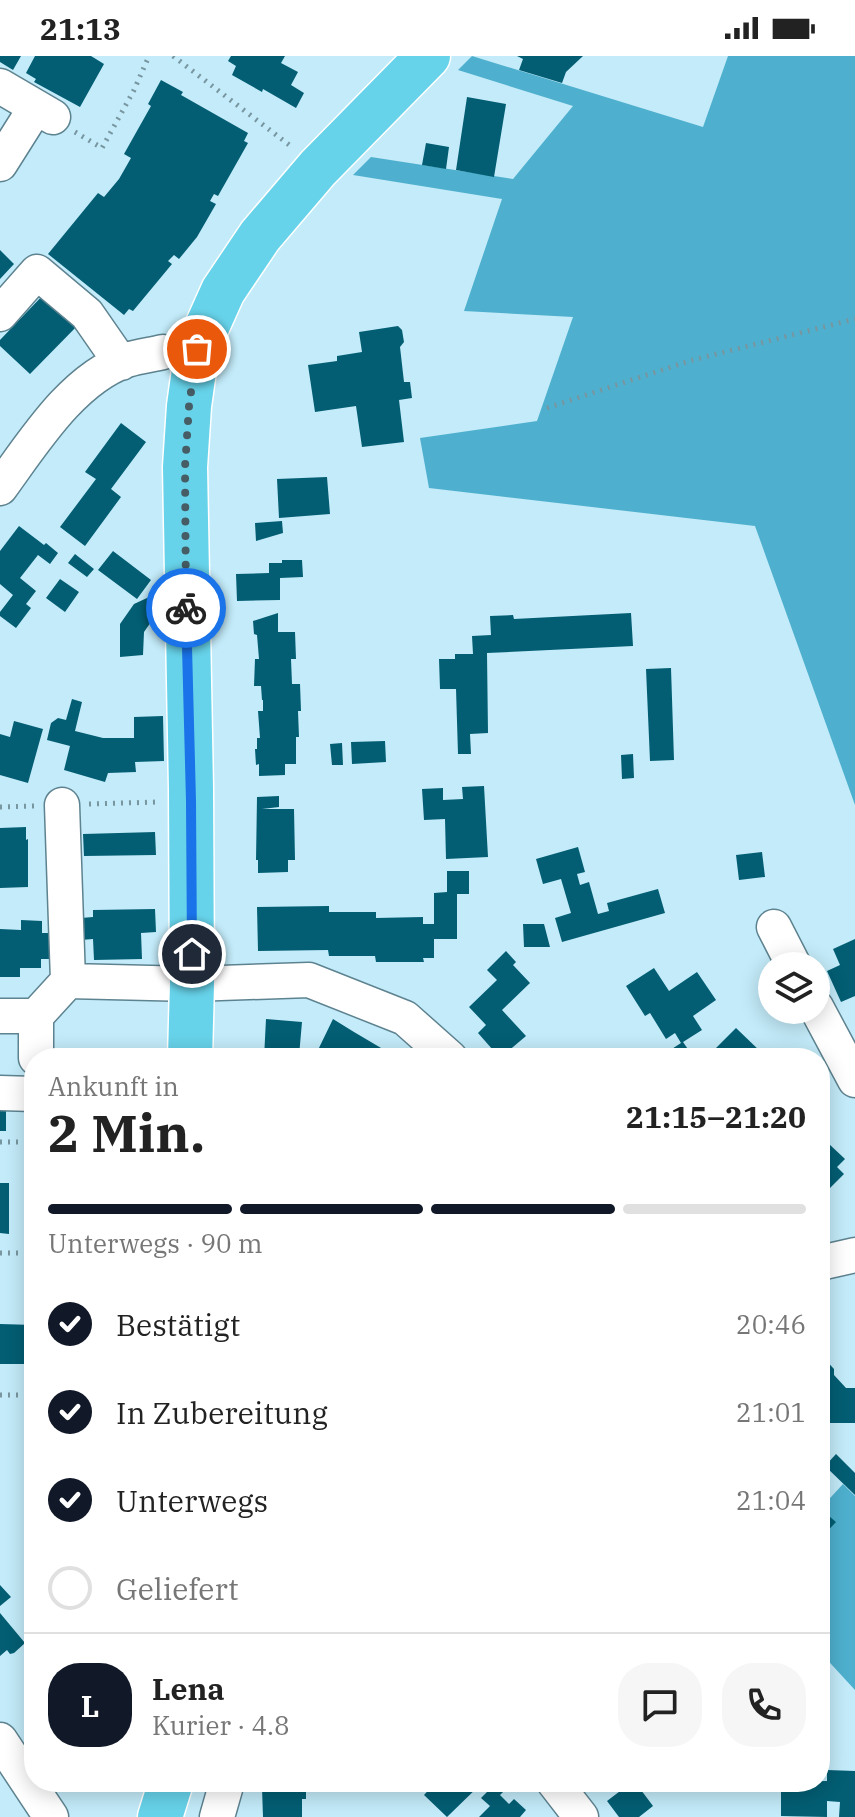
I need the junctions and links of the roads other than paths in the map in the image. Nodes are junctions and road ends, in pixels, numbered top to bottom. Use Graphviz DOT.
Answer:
graph roads {
  1 [pos="428,56"];
  2 [pos="0,86"];
  3 [pos="0,164"];
  4 [pos="0,314"];
  5 [pos="163,352"];
  6 [pos="121,363"];
  7 [pos="0,488"];
  8 [pos="62,805"];
  9 [pos="774,927"];
  10 [pos="787,952"];
  11 [pos="68,981"];
  12 [pos="192,984"];
  13 [pos="0,1016"];
  14 [pos="36,1016"];
  15 [pos="825,1024"];
  16 [pos="36,1048"];
  17 [pos="190,1048"];
  18 [pos="439,1048"];
  19 [pos="855,1080"];
  20 [pos="0,1093"];
  21 [pos="24,1094"];
  22 [pos="855,1255"];
  23 [pos="830,1261"];
  24 [pos="0,1740"];
  25 [pos="24,1776"];
  26 [pos="34,1792"];
  27 [pos="168,1792"];
  28 [pos="224,1792"];
  29 [pos="562,1792"];
  30 [pos="51,1817"];
  31 [pos="160,1817"];
  32 [pos="217,1817"];
  33 [pos="581,1817"];
  1 -- 12 [label="main road"];
  2 -- 3 [label="street"];
  4 -- 6 [label="street"];
  5 -- 6 [label="street"];
  6 -- 7 [label="street"];
  8 -- 11 [label="street"];
  9 -- 10 [label="street"];
  11 -- 12 [label="street"];
  11 -- 14 [label="street"];
  12 -- 17 [label="main road"];
  12 -- 18 [label="street"];
  13 -- 14 [label="street"];
  14 -- 16 [label="street"];
  15 -- 19 [label="street"];
  20 -- 21 [label="street"];
  22 -- 23 [label="street"];
  24 -- 25 [label="street"];
  26 -- 30 [label="street"];
  27 -- 31 [label="main road"];
  28 -- 32 [label="street"];
  29 -- 33 [label="street"];
}
